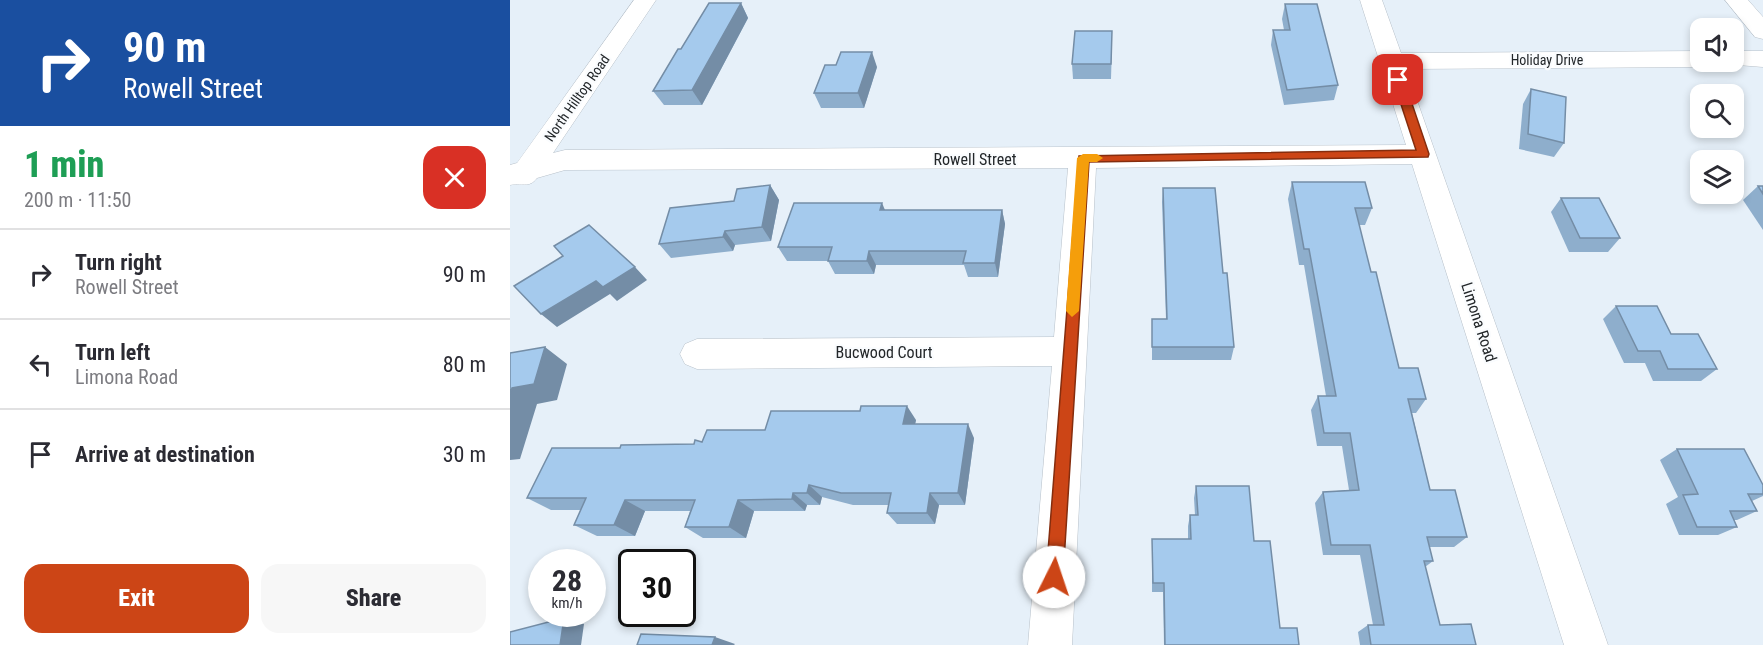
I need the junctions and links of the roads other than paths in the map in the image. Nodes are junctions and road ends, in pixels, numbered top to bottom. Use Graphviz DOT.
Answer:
graph roads {
  1 [pos="645,0"];
  2 [pos="1371,0"];
  3 [pos="1736,0"];
  4 [pos="1763,32"];
  5 [pos="1690,59"];
  6 [pos="1744,59"];
  7 [pos="1763,59"];
  8 [pos="1392,61"];
  9 [pos="1424,154"];
  10 [pos="1083,158"];
  11 [pos="519,173"];
  12 [pos="510,195"];
  13 [pos="1070,351"];
  14 [pos="697,354"];
  15 [pos="1050,645"];
  16 [pos="1586,645"];
  1 -- 11 [label="street, North Hilltop Road"];
  2 -- 8 [label="street, Limona Road"];
  3 -- 4 [label="street"];
  5 -- 8 [label="street, Holiday Drive"];
  6 -- 7 [label="street"];
  8 -- 9 [label="street, Limona Road"];
  9 -- 10 [label="street, Rowell Street"];
  9 -- 16 [label="street, Limona Road"];
  10 -- 11 [label="street, Rowell Street"];
  10 -- 13 [label="street"];
  11 -- 12 [label="street, North Hilltop Road"];
  13 -- 14 [label="street, Bucwood Court"];
  13 -- 15 [label="street"];
}
